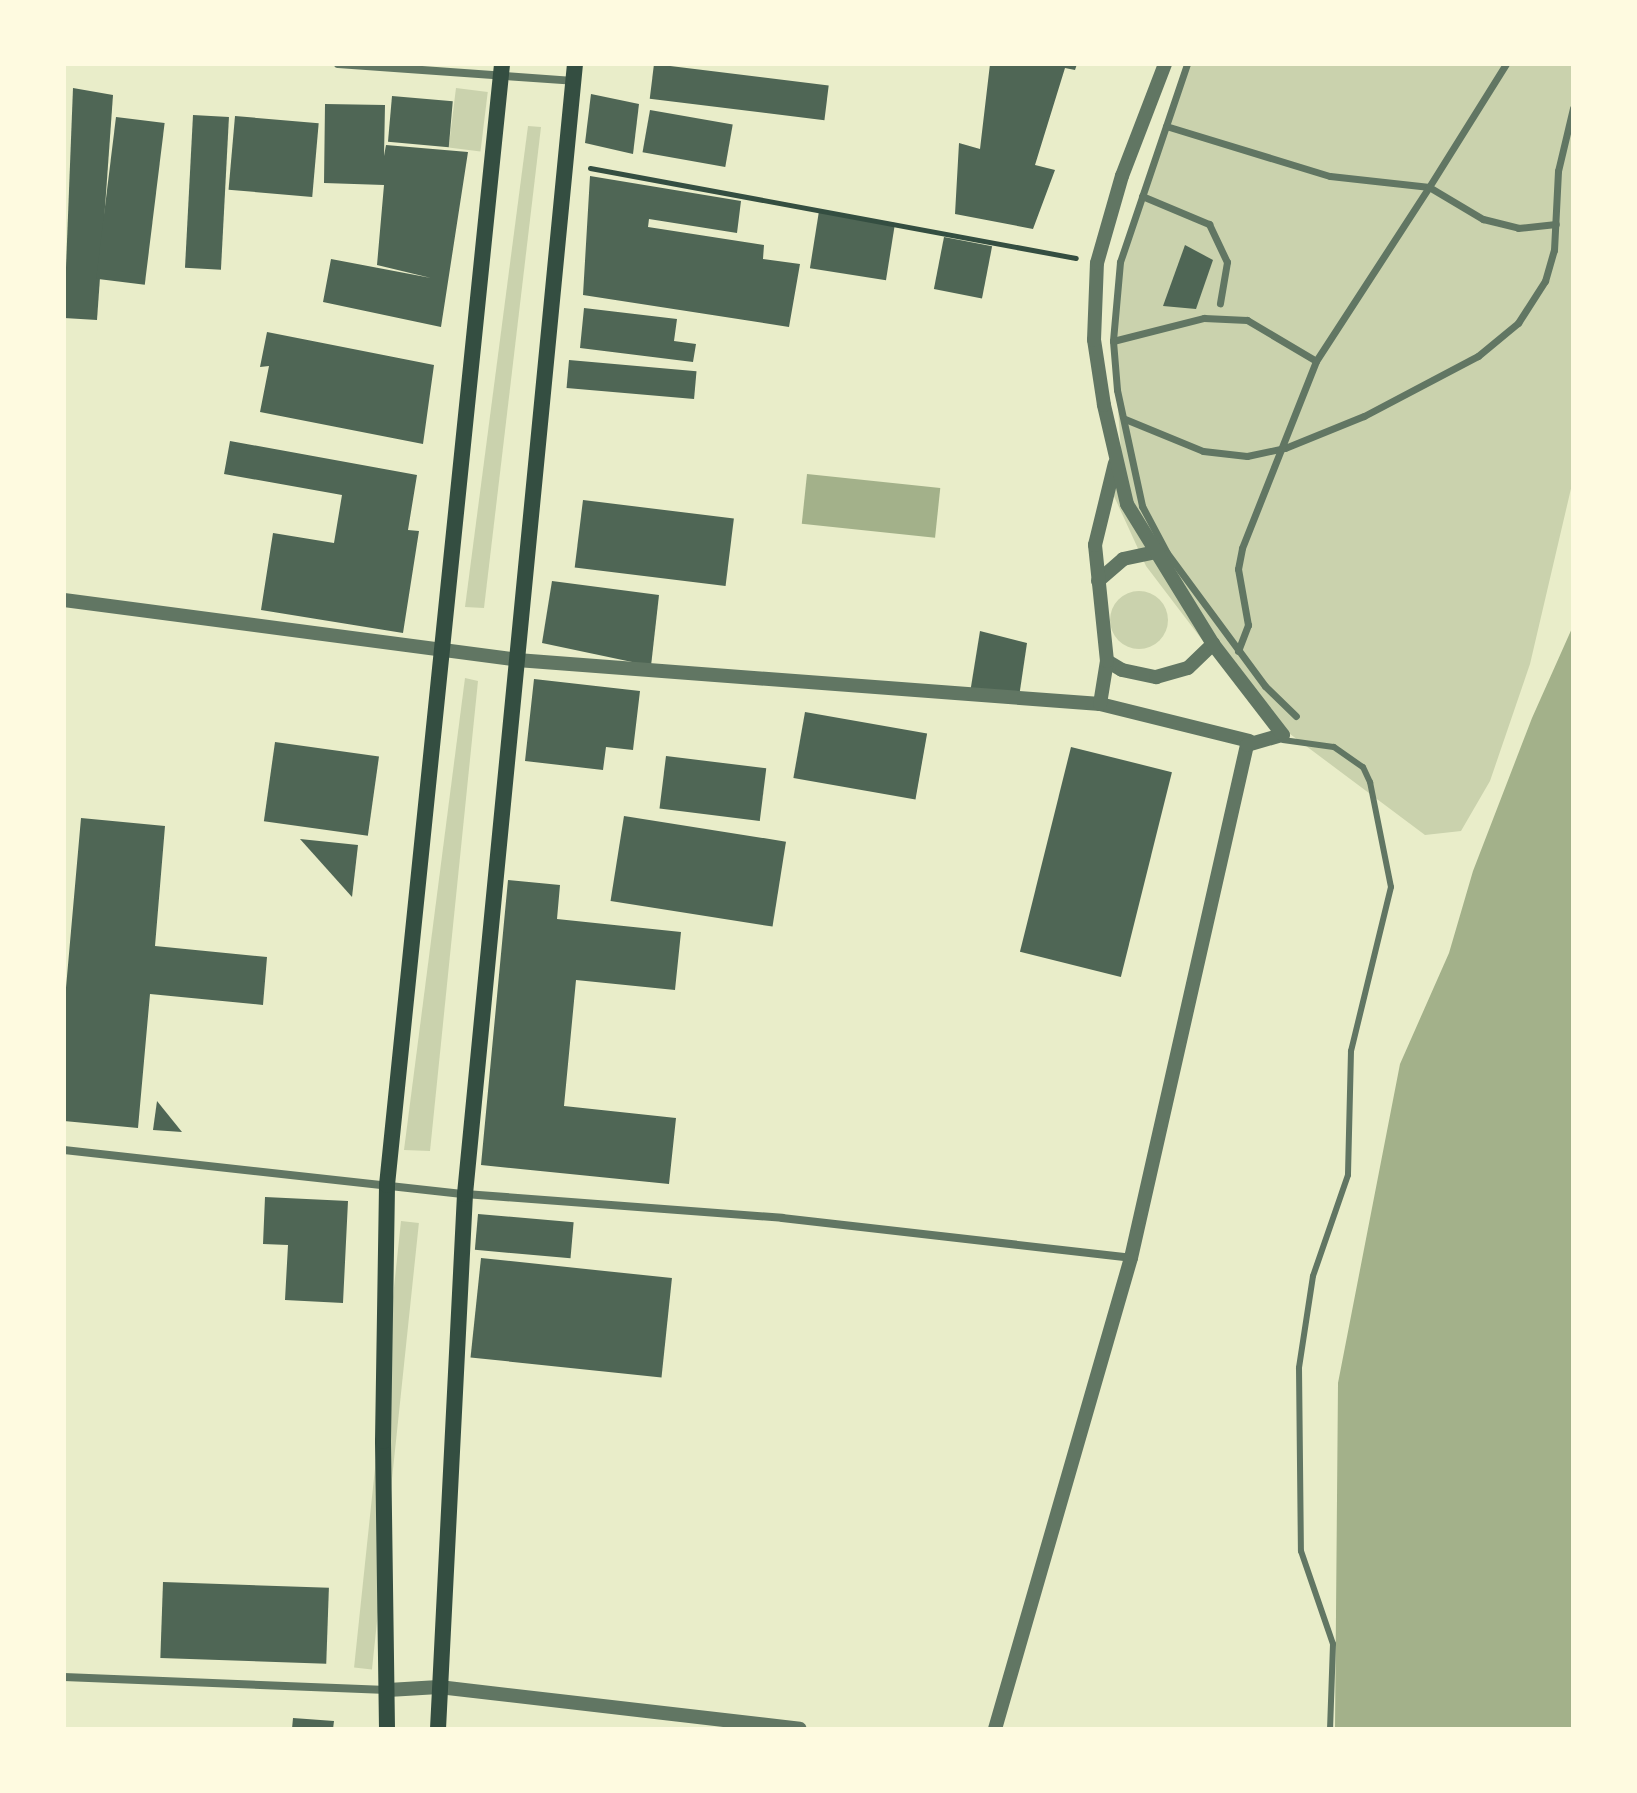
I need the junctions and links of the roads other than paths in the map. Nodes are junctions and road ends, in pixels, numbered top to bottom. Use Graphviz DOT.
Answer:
graph roads {
  1 [pos="338,64"];
  2 [pos="575,64"];
  3 [pos="1165,64"];
  4 [pos="1187,64"];
  5 [pos="1506,64"];
  6 [pos="502,69"];
  7 [pos="575,81"];
  8 [pos="1573,108"];
  9 [pos="1166,126"];
  10 [pos="1429,187"];
  11 [pos="1142,196"];
  12 [pos="1556,224"];
  13 [pos="1220,303"];
  14 [pos="1113,341"];
  15 [pos="1316,361"];
  16 [pos="1125,419"];
  17 [pos="1285,448"];
  18 [pos="1115,463"];
  19 [pos="1155,552"];
  20 [pos="1098,581"];
  21 [pos="64,600"];
  22 [pos="1213,644"];
  23 [pos="443,649"];
  24 [pos="1238,651"];
  25 [pos="517,660"];
  26 [pos="1107,661"];
  27 [pos="1100,704"];
  28 [pos="1296,716"];
  29 [pos="1279,740"];
  30 [pos="1249,741"];
  31 [pos="64,1150"];
  32 [pos="387,1185"];
  33 [pos="465,1194"];
  34 [pos="1131,1258"];
  35 [pos="64,1677"];
  36 [pos="439,1687"];
  37 [pos="388,1690"];
  38 [pos="387,1729"];
  39 [pos="438,1729"];
  40 [pos="800,1729"];
  41 [pos="995,1729"];
  42 [pos="1330,1729"];
  1 -- 6 [label="street"];
  2 -- 7 [label="main road"];
  3 -- 18 [label="street"];
  4 -- 9 [label="street"];
  5 -- 10 [label="street"];
  6 -- 7 [label="street"];
  6 -- 23 [label="main road"];
  7 -- 25 [label="main road"];
  8 -- 12 [label="street"];
  9 -- 10 [label="street"];
  9 -- 11 [label="street"];
  10 -- 12 [label="street"];
  10 -- 15 [label="street"];
  11 -- 13 [label="street"];
  11 -- 14 [label="street"];
  12 -- 17 [label="street"];
  14 -- 15 [label="street"];
  14 -- 16 [label="street"];
  15 -- 17 [label="street"];
  16 -- 17 [label="street"];
  16 -- 24 [label="street"];
  17 -- 24 [label="street"];
  18 -- 19 [label="street"];
  18 -- 20 [label="street"];
  19 -- 20 [label="street"];
  19 -- 22 [label="street"];
  20 -- 26 [label="street"];
  21 -- 23 [label="street"];
  22 -- 26 [label="street"];
  22 -- 29 [label="street"];
  23 -- 25 [label="street"];
  23 -- 32 [label="main road"];
  24 -- 28 [label="street"];
  25 -- 27 [label="street"];
  25 -- 33 [label="main road"];
  26 -- 27 [label="street"];
  27 -- 30 [label="street"];
  29 -- 30 [label="street"];
  29 -- 42 [label="lane"];
  30 -- 34 [label="street"];
  31 -- 32 [label="street"];
  32 -- 33 [label="street"];
  32 -- 37 [label="main road"];
  33 -- 34 [label="street"];
  33 -- 36 [label="main road"];
  34 -- 41 [label="street"];
  35 -- 37 [label="street"];
  36 -- 37 [label="street"];
  36 -- 39 [label="main road"];
  36 -- 40 [label="street"];
  37 -- 38 [label="main road"];
}
